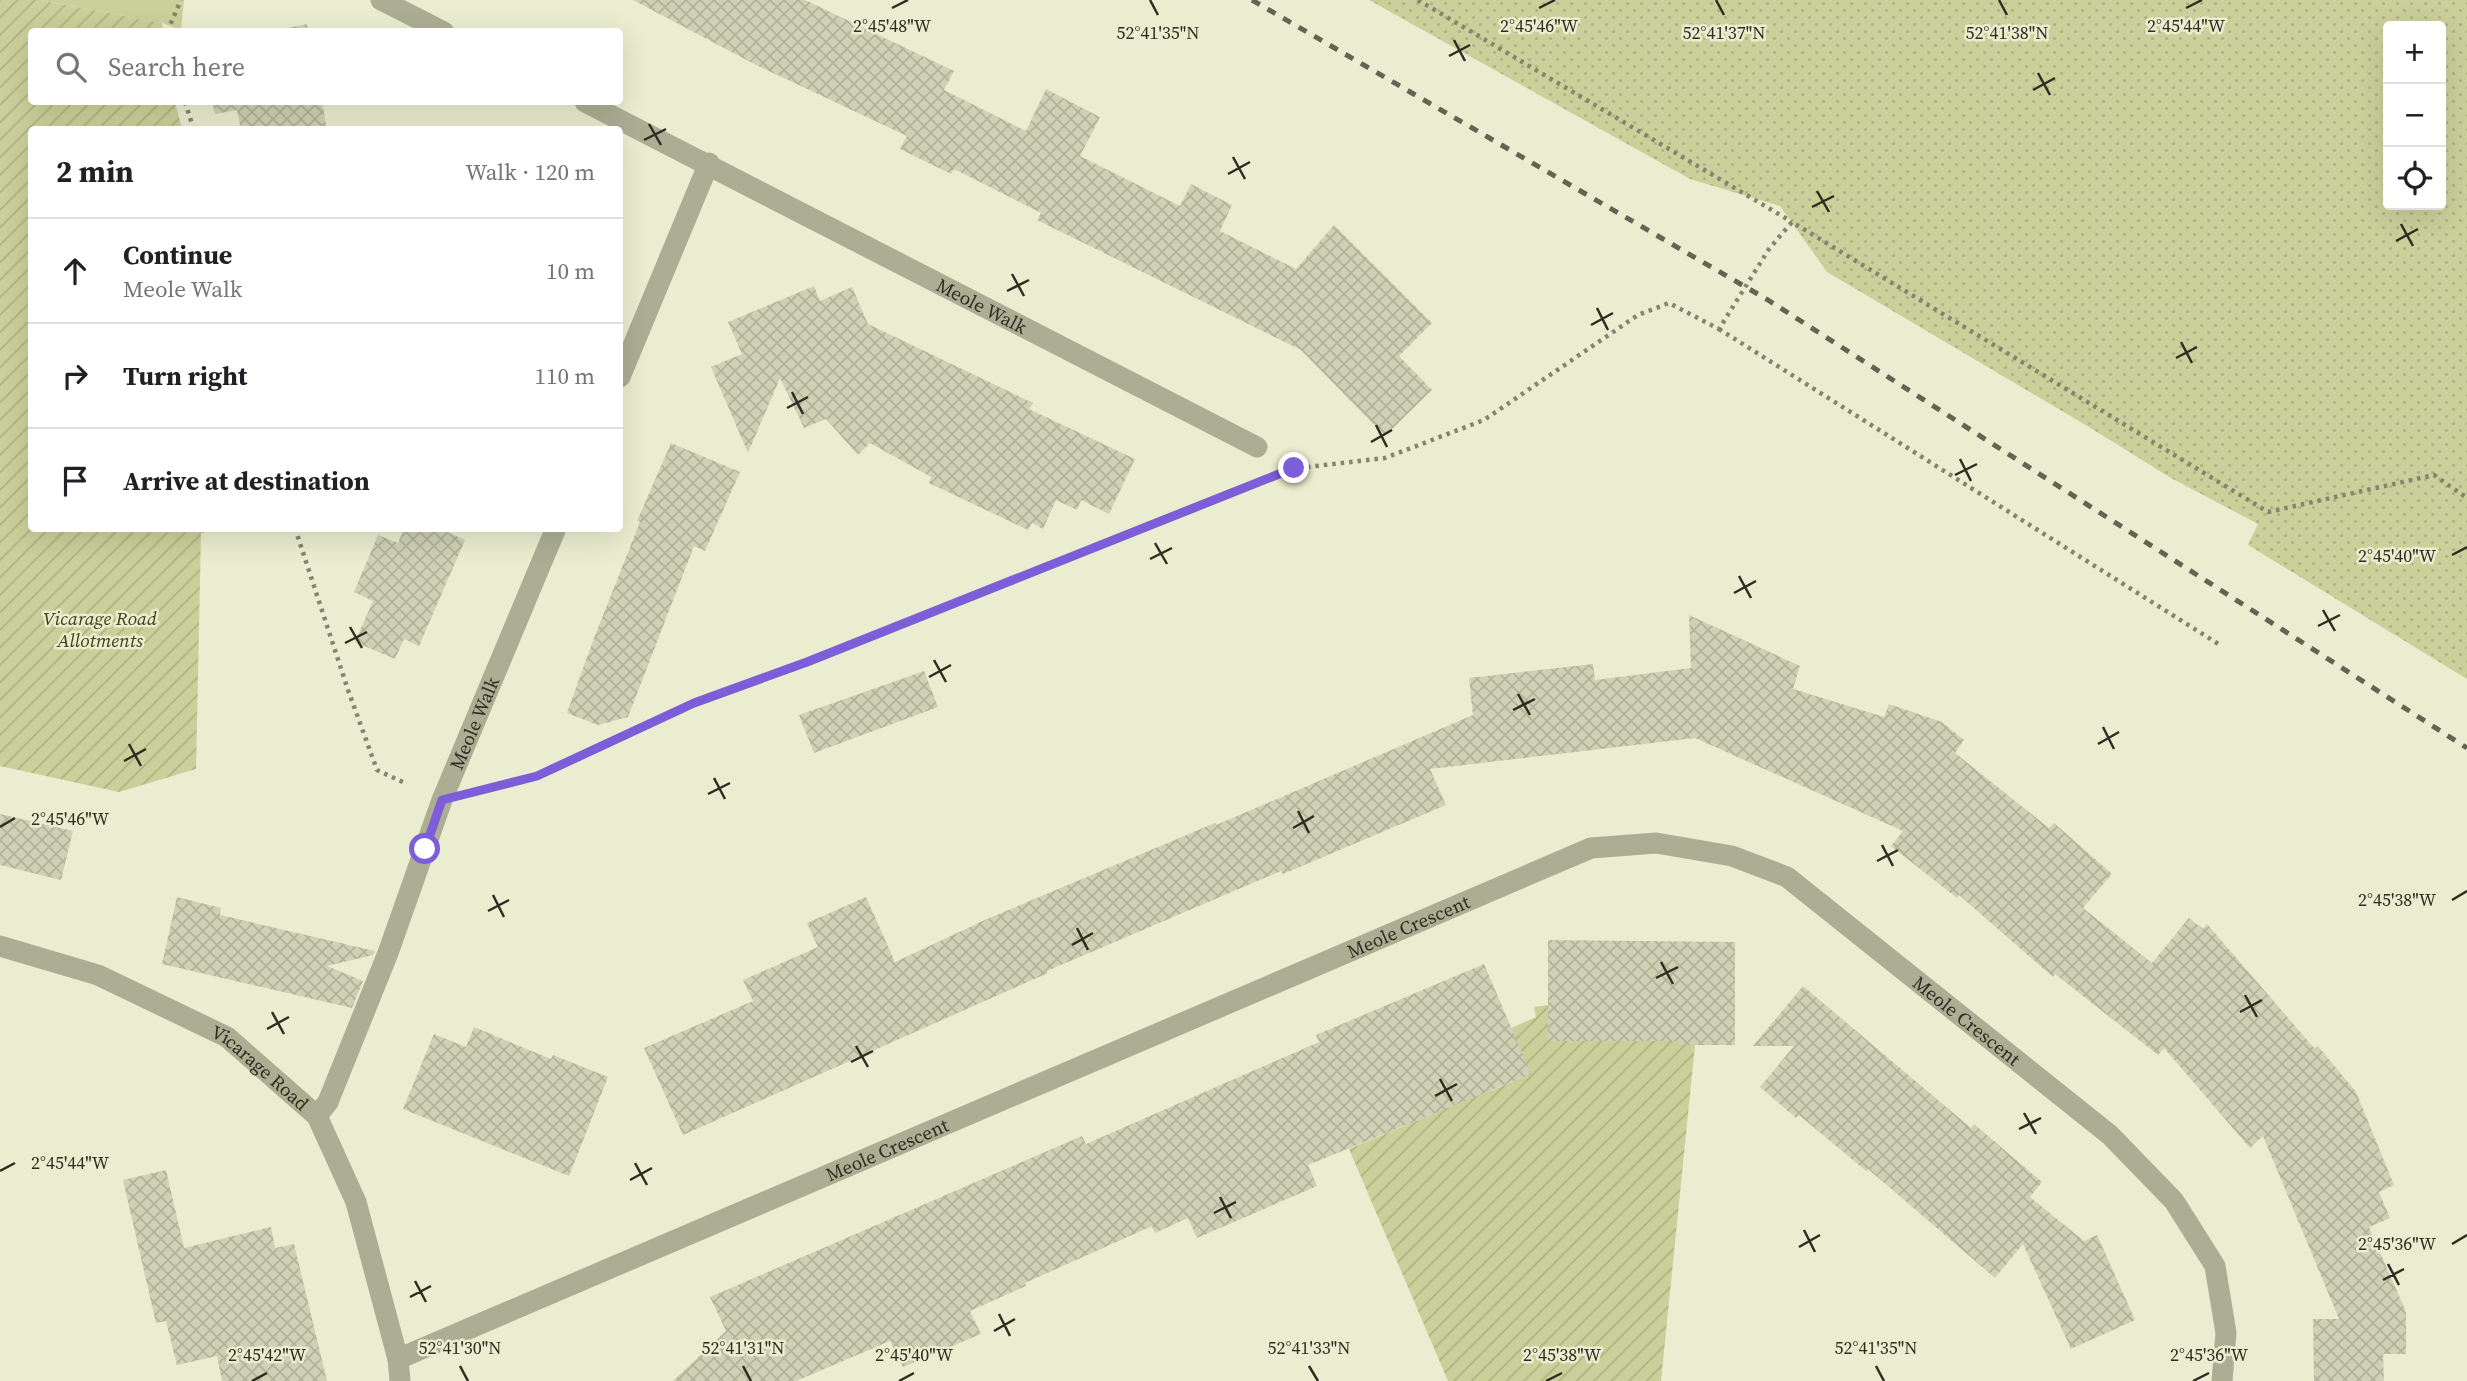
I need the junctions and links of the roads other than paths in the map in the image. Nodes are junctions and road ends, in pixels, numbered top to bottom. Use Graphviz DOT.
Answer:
graph roads {
  1 [pos="381,0"];
  2 [pos="436,28"];
  3 [pos="591,105"];
  4 [pos="709,163"];
  5 [pos="623,370"];
  6 [pos="1257,447"];
  7 [pos="554,532"];
  8 [pos="0,946"];
  9 [pos="317,1116"];
  10 [pos="398,1359"];
  11 [pos="400,1381"];
  12 [pos="2222,1381"];
  1 -- 2 [label="street"];
  3 -- 4 [label="street, Meole Walk"];
  4 -- 5 [label="street"];
  4 -- 6 [label="street, Meole Walk"];
  7 -- 9 [label="street, Meole Walk"];
  8 -- 9 [label="street, Vicarage Road"];
  9 -- 10 [label="street, Vicarage Road"];
  10 -- 11 [label="street, Vicarage Road"];
  10 -- 12 [label="street, Meole Crescent"];
}
